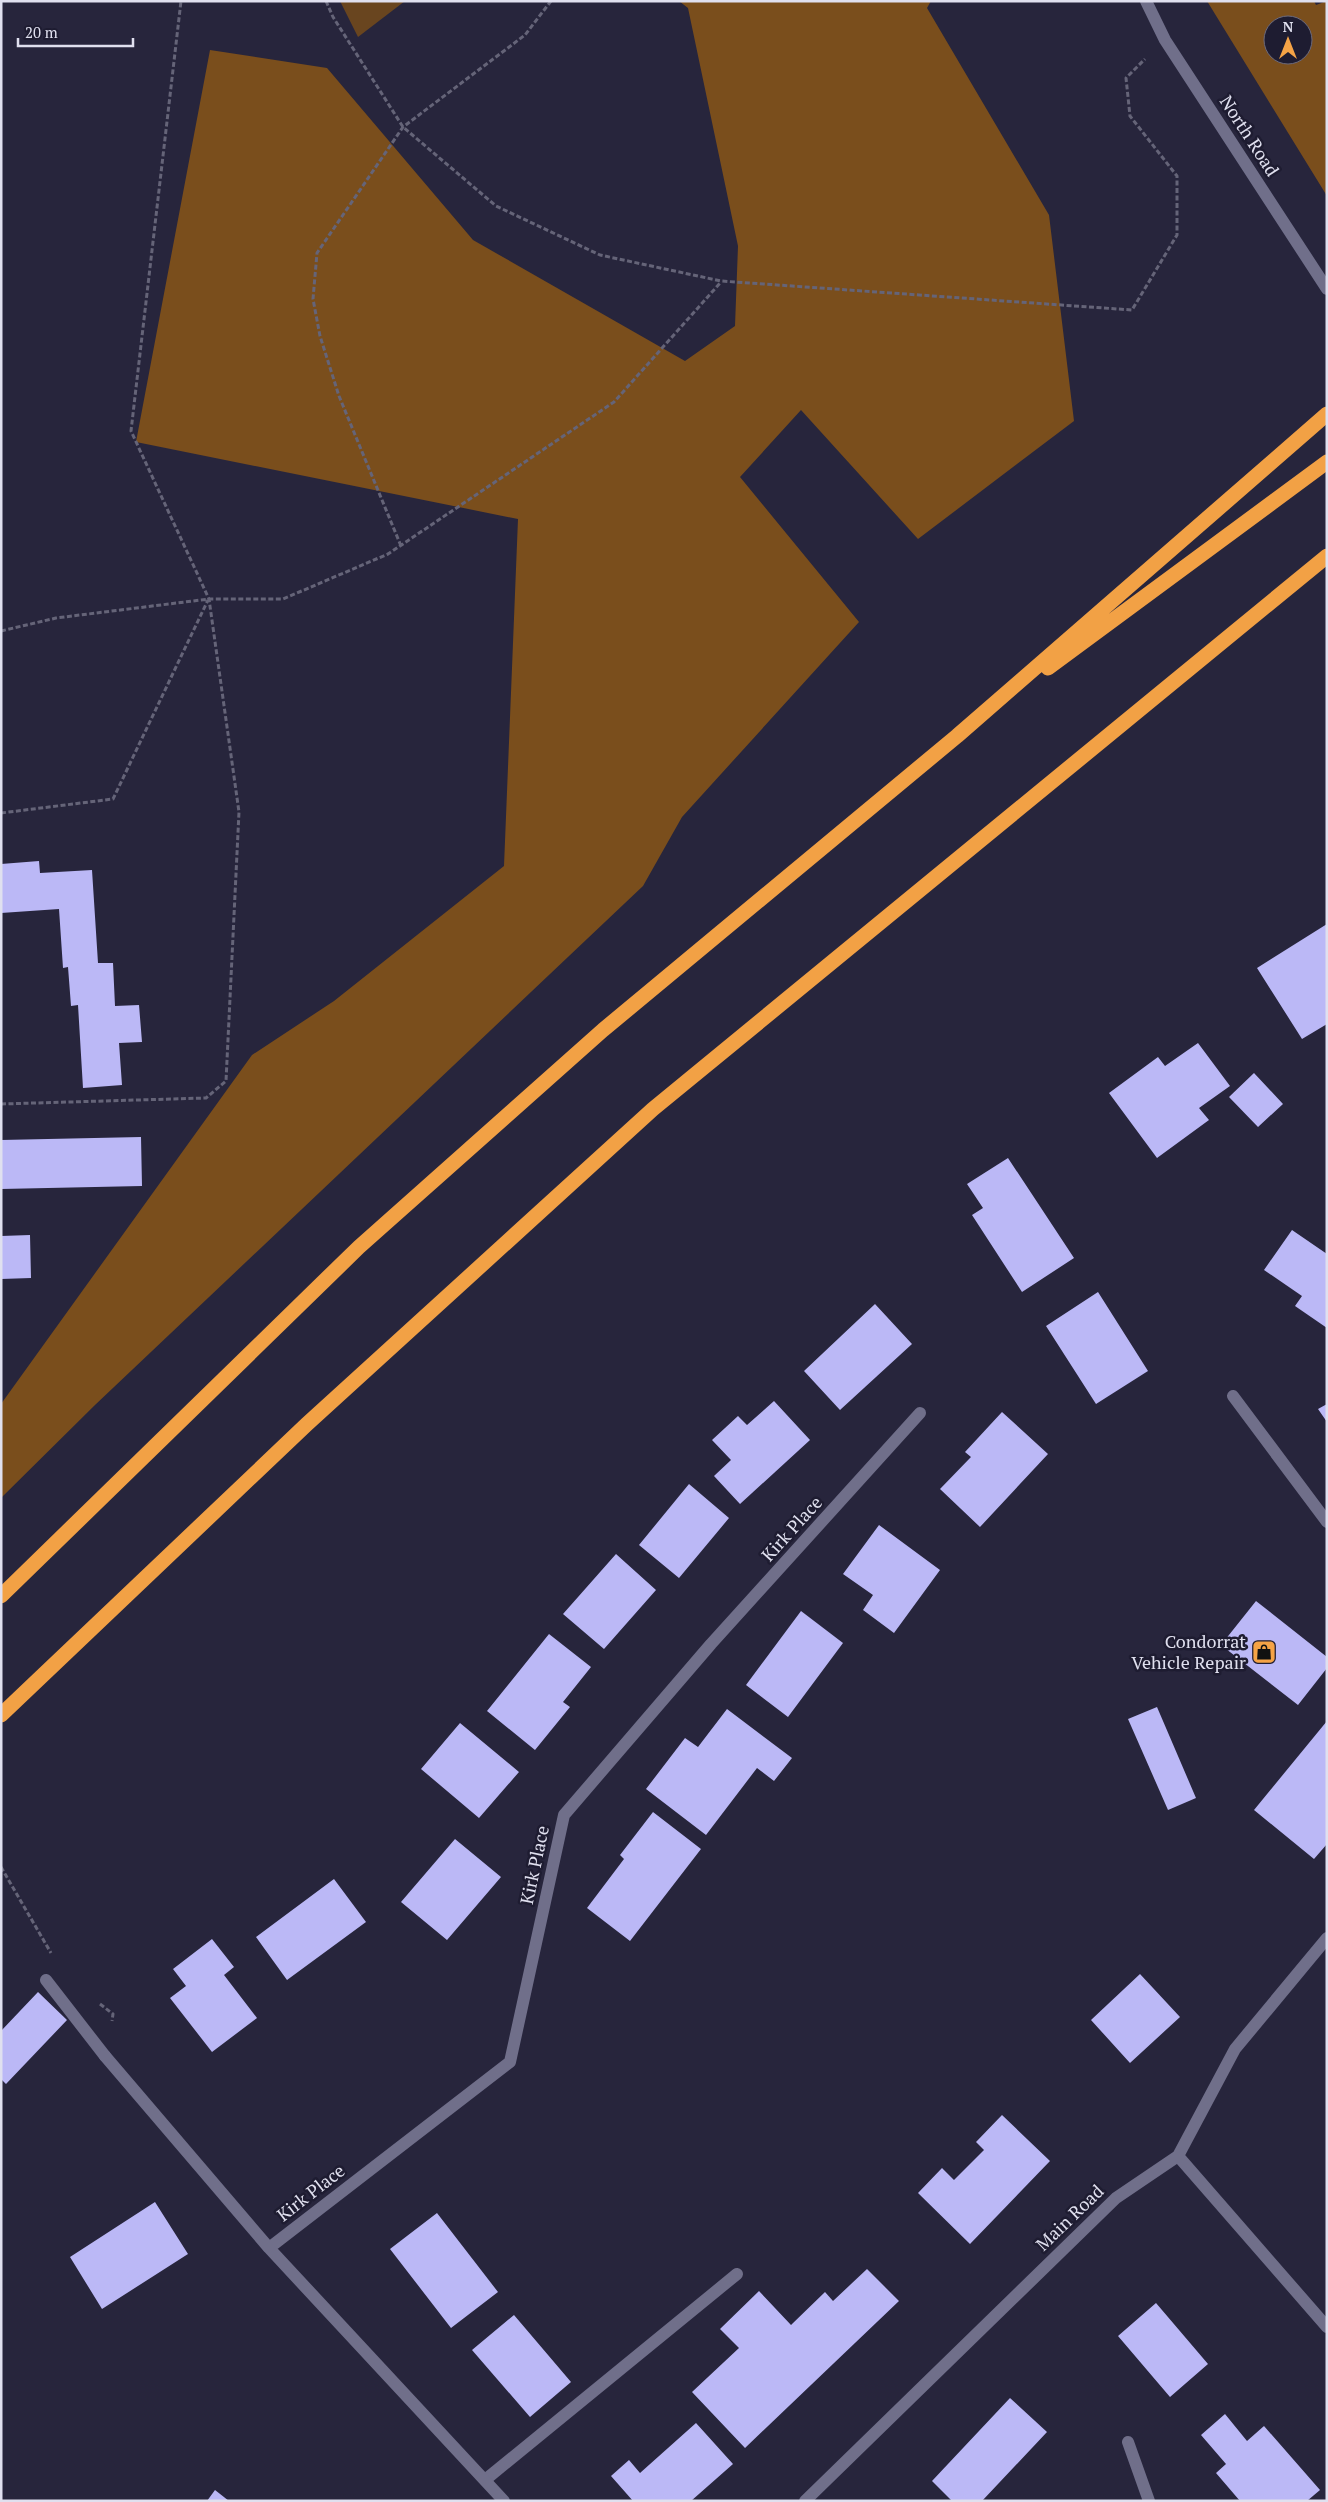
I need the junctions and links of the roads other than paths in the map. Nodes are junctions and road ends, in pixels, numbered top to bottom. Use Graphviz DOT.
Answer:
graph roads {
  1 [pos="1146,1"];
  2 [pos="1327,289"];
  3 [pos="1327,414"];
  4 [pos="1327,462"];
  5 [pos="1327,556"];
  6 [pos="956,736"];
  7 [pos="1233,1396"];
  8 [pos="920,1413"];
  9 [pos="1327,1522"];
  10 [pos="1,1596"];
  11 [pos="1,1715"];
  12 [pos="1327,1938"];
  13 [pos="46,1980"];
  14 [pos="1178,2156"];
  15 [pos="269,2248"];
  16 [pos="736,2274"];
  17 [pos="1327,2327"];
  18 [pos="1128,2442"];
  19 [pos="485,2480"];
  20 [pos="504,2501"];
  21 [pos="805,2501"];
  22 [pos="1149,2501"];
  1 -- 2 [label="street, North Road"];
  3 -- 6 [label="highway"];
  4 -- 6 [label="highway"];
  5 -- 11 [label="highway"];
  6 -- 10 [label="highway"];
  7 -- 9 [label="street"];
  8 -- 15 [label="street, Kirk Place"];
  12 -- 14 [label="street, Main Road"];
  13 -- 15 [label="street"];
  14 -- 17 [label="street"];
  14 -- 21 [label="street, Main Road"];
  15 -- 19 [label="street"];
  16 -- 19 [label="street"];
  18 -- 22 [label="street"];
  19 -- 20 [label="street"];
}
